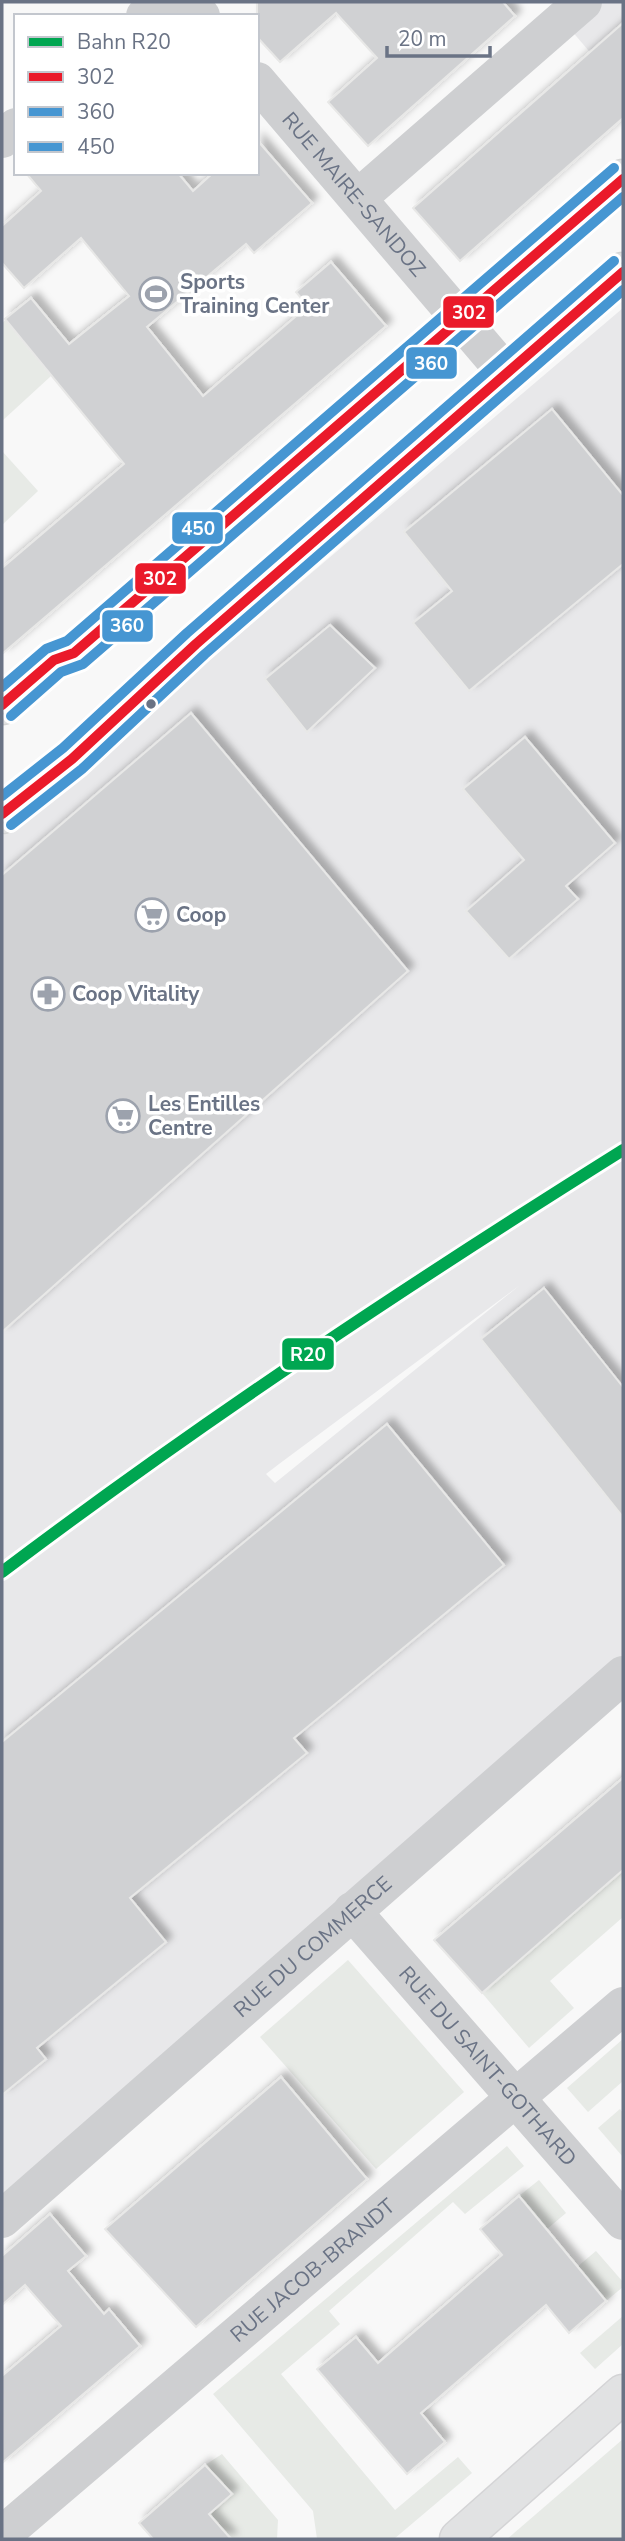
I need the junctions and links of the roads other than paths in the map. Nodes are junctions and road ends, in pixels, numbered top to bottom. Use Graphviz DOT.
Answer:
graph roads {
  1 [pos="161,2"];
  2 [pos="583,2"];
  3 [pos="147,14"];
  4 [pos="259,83"];
  5 [pos="623,179"];
  6 [pos="358,198"];
  7 [pos="623,272"];
  8 [pos="460,318"];
  9 [pos="506,373"];
  10 [pos="2,705"];
  11 [pos="2,814"];
  12 [pos="623,1675"];
  13 [pos="352,1911"];
  14 [pos="623,2006"];
  15 [pos="517,2097"];
  16 [pos="2,2219"];
  17 [pos="623,2221"];
  18 [pos="623,2394"];
  19 [pos="2,2535"];
  20 [pos="459,2539"];
  1 -- 3 [label="street"];
  2 -- 6 [label="street"];
  4 -- 6 [label="street, RUE MAIRE-SANDOZ"];
  5 -- 8 [label="main road"];
  6 -- 8 [label="street, RUE MAIRE-SANDOZ"];
  7 -- 9 [label="main road"];
  8 -- 9 [label="street, RUE MAIRE-SANDOZ"];
  8 -- 10 [label="main road"];
  9 -- 11 [label="main road"];
  12 -- 13 [label="street, RUE DU COMMERCE"];
  13 -- 15 [label="street, RUE DU SAINT-GOTHARD"];
  13 -- 16 [label="street, RUE DU COMMERCE"];
  14 -- 15 [label="street, RUE JACOB-BRANDT"];
  15 -- 17 [label="street, RUE DU SAINT-GOTHARD"];
  15 -- 19 [label="street, RUE JACOB-BRANDT"];
  18 -- 20 [label="main road"];
}
